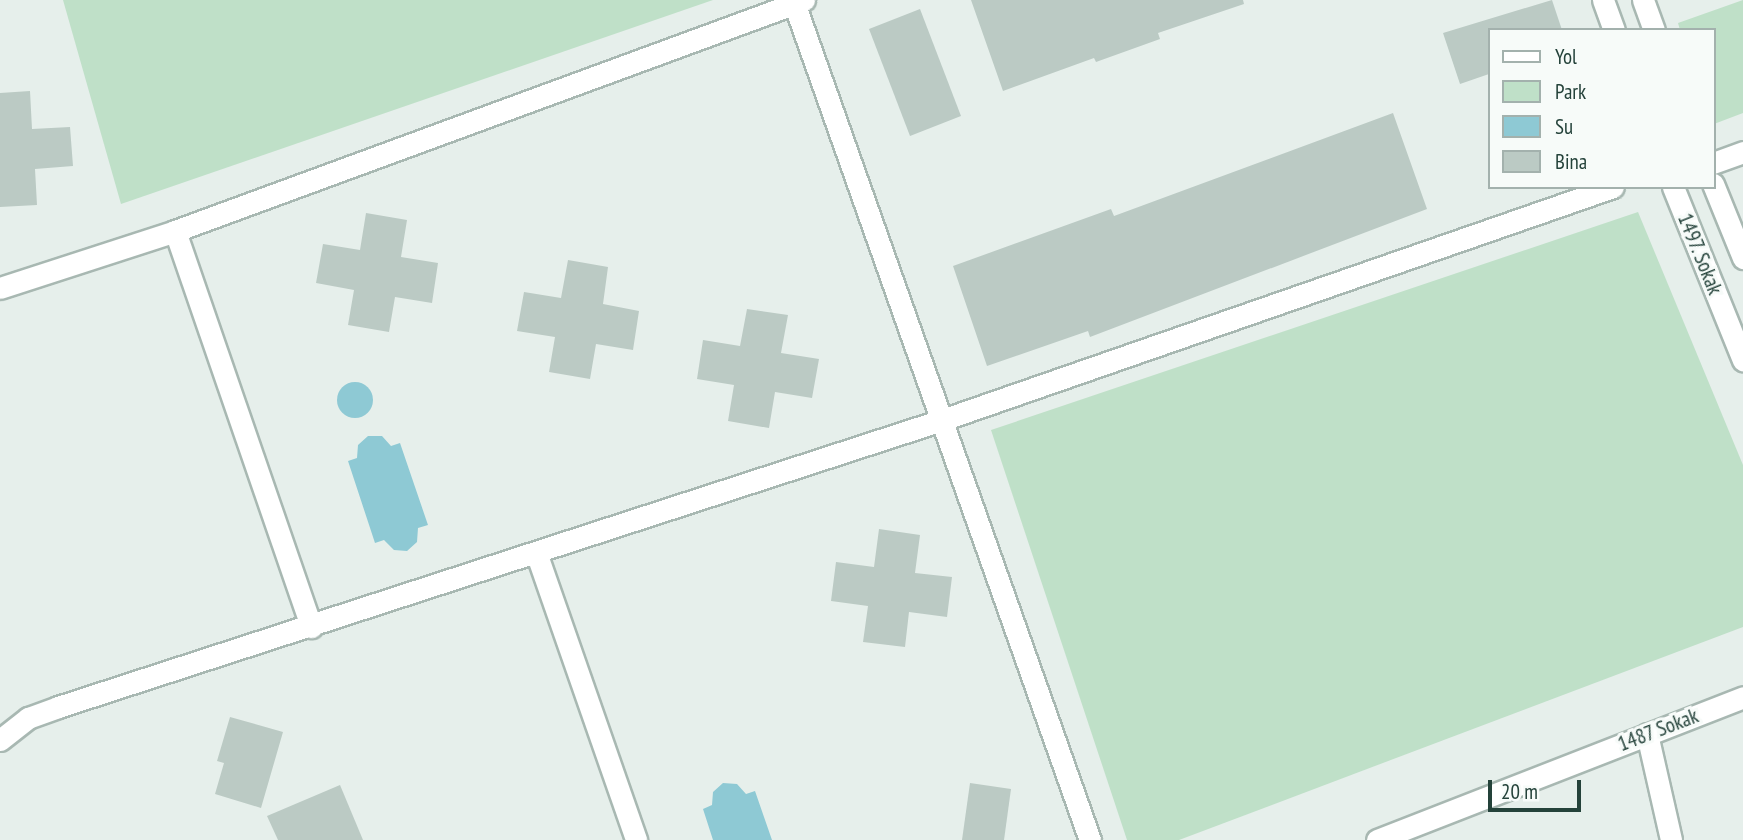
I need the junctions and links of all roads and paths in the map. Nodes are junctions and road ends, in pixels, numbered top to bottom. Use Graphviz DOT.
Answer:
graph roads {
  1 [pos="1603,0"];
  2 [pos="1643,0"];
  3 [pos="797,1"];
  4 [pos="1613,28"];
  5 [pos="1653,28"];
  6 [pos="1743,152"];
  7 [pos="1715,162"];
  8 [pos="1607,189"];
  9 [pos="1674,189"];
  10 [pos="1715,189"];
  11 [pos="175,231"];
  12 [pos="1743,258"];
  13 [pos="0,289"];
  14 [pos="1743,360"];
  15 [pos="942,420"];
  16 [pos="537,555"];
  17 [pos="311,627"];
  18 [pos="1743,697"];
  19 [pos="1647,734"];
  20 [pos="0,740"];
  21 [pos="636,840"];
  22 [pos="1090,840"];
  23 [pos="1377,840"];
  24 [pos="1671,840"];
  1 -- 4 [label="street"];
  2 -- 5 [label="street"];
  3 -- 11 [label="street"];
  3 -- 15 [label="street"];
  6 -- 7 [label="street"];
  8 -- 15 [label="street"];
  9 -- 14 [label="street, 1497. Sokak"];
  10 -- 12 [label="street, 1497. Sokak"];
  11 -- 13 [label="street"];
  11 -- 17 [label="street"];
  15 -- 16 [label="street"];
  15 -- 22 [label="street"];
  16 -- 17 [label="street"];
  16 -- 21 [label="street"];
  17 -- 20 [label="street"];
  18 -- 19 [label="street, 1487 Sokak"];
  19 -- 23 [label="street, 1487 Sokak"];
  19 -- 24 [label="street"];
}
